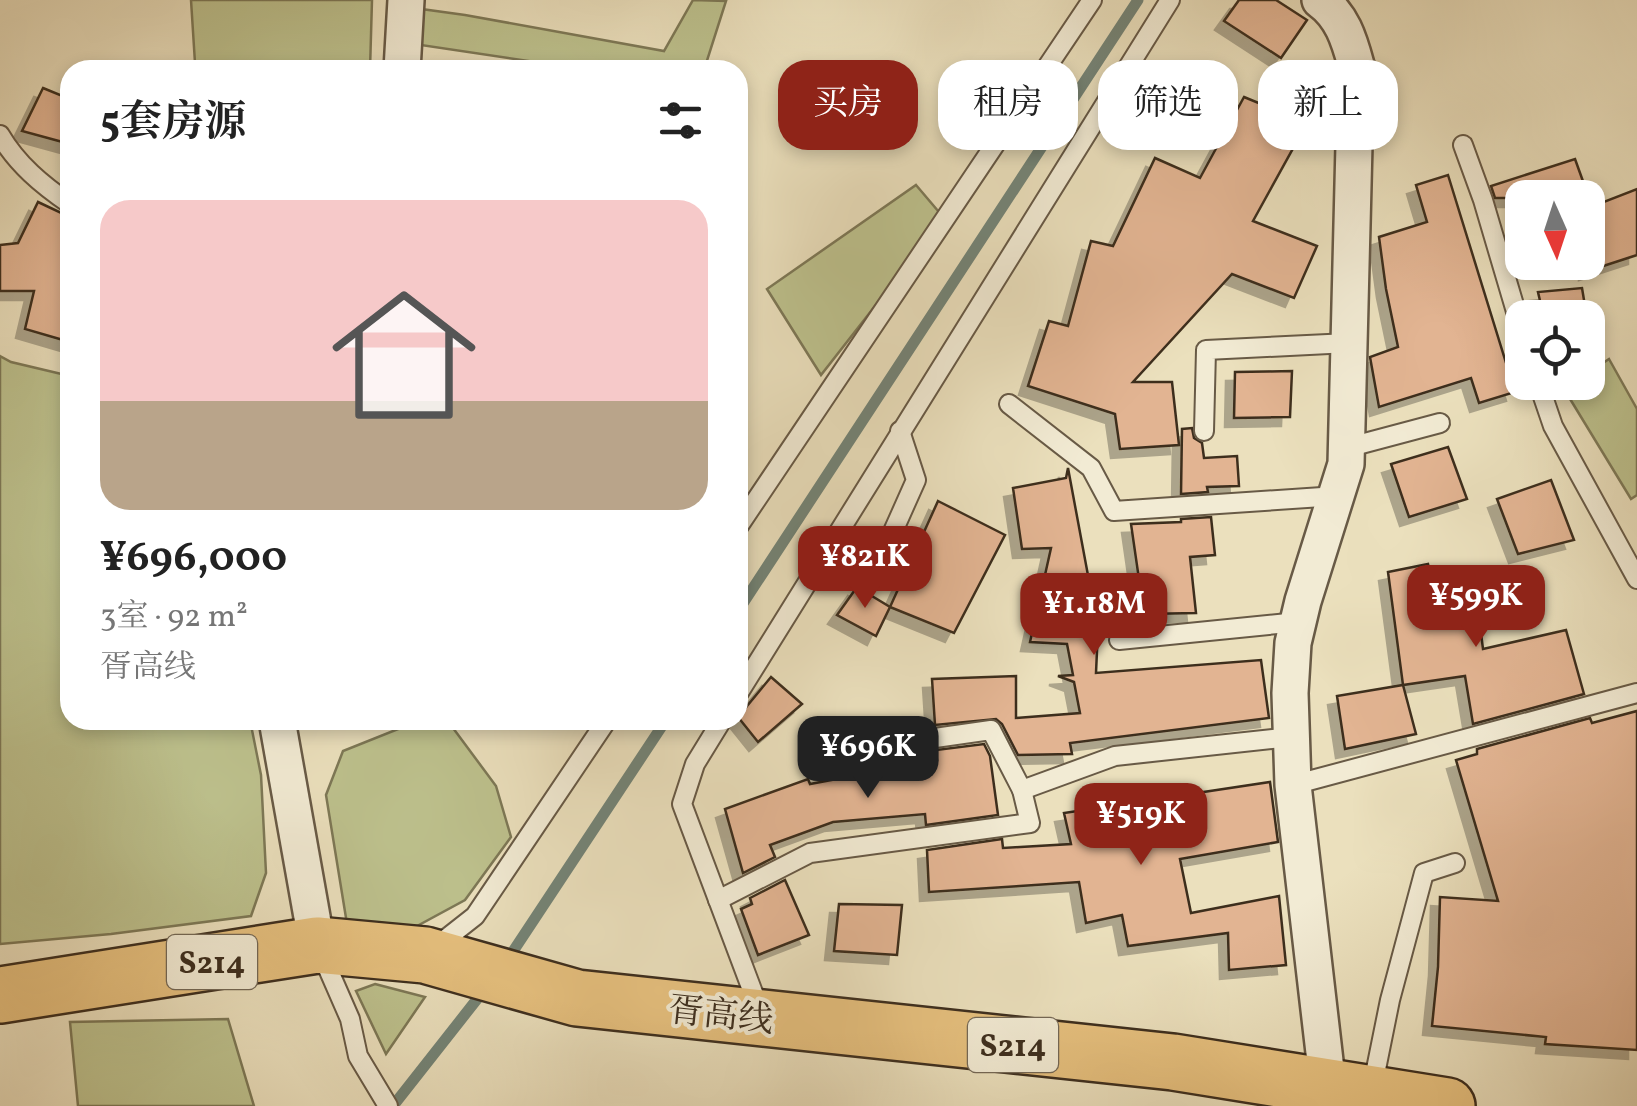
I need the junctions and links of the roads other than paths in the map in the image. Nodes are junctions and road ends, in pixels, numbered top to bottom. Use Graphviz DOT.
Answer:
graph roads {
  1 [pos="406,0"];
  2 [pos="1092,0"];
  3 [pos="1170,0"];
  4 [pos="1320,0"];
  5 [pos="403,60"];
  6 [pos="1132,60"];
  7 [pos="1098,115"];
  8 [pos="0,135"];
  9 [pos="1462,146"];
  10 [pos="60,196"];
  11 [pos="1512,300"];
  12 [pos="1349,343"];
  13 [pos="1544,400"];
  14 [pos="1009,404"];
  15 [pos="1440,423"];
  16 [pos="900,431"];
  17 [pos="1204,431"];
  18 [pos="1346,448"];
  19 [pos="1337,496"];
  20 [pos="748,512"];
  21 [pos="884,554"];
  22 [pos="1637,579"];
  23 [pos="1298,622"];
  24 [pos="1119,640"];
  25 [pos="748,678"];
  26 [pos="1637,693"];
  27 [pos="279,730"];
  28 [pos="600,730"];
  29 [pos="716,730"];
  30 [pos="1291,737"];
  31 [pos="858,748"];
  32 [pos="1293,786"];
  33 [pos="1022,790"];
  34 [pos="1455,863"];
  35 [pos="718,900"];
  36 [pos="317,945"];
  37 [pos="424,956"];
  38 [pos="0,995"];
  39 [pos="763,1018"];
  40 [pos="1349,1091"];
  41 [pos="388,1106"];
  42 [pos="1446,1106"];
  1 -- 5 [label="street"];
  2 -- 20 [label="lane"];
  3 -- 6 [label="lane"];
  4 -- 12 [label="street"];
  7 -- 16 [label="lane"];
  8 -- 10 [label="lane"];
  9 -- 11 [label="lane"];
  12 -- 17 [label="lane"];
  12 -- 18 [label="street"];
  13 -- 22 [label="lane"];
  14 -- 19 [label="lane"];
  15 -- 18 [label="lane"];
  16 -- 21 [label="lane"];
  16 -- 25 [label="lane"];
  18 -- 19 [label="street"];
  19 -- 23 [label="street"];
  23 -- 24 [label="lane"];
  23 -- 30 [label="street"];
  26 -- 32 [label="lane"];
  27 -- 36 [label="street"];
  28 -- 37 [label="lane"];
  29 -- 35 [label="lane"];
  30 -- 32 [label="street"];
  30 -- 33 [label="lane"];
  31 -- 33 [label="lane"];
  32 -- 40 [label="street"];
  33 -- 35 [label="lane"];
  34 -- 40 [label="lane"];
  35 -- 39 [label="lane"];
  36 -- 37 [label="main road, 胥高线 / S214"];
  36 -- 38 [label="main road, 胥高线 / S214"];
  36 -- 41 [label="lane"];
  37 -- 39 [label="main road, 胥高线 / S214"];
  39 -- 40 [label="main road, 胥高线 / S214"];
  40 -- 42 [label="main road, 胥高线 / S214"];
}
